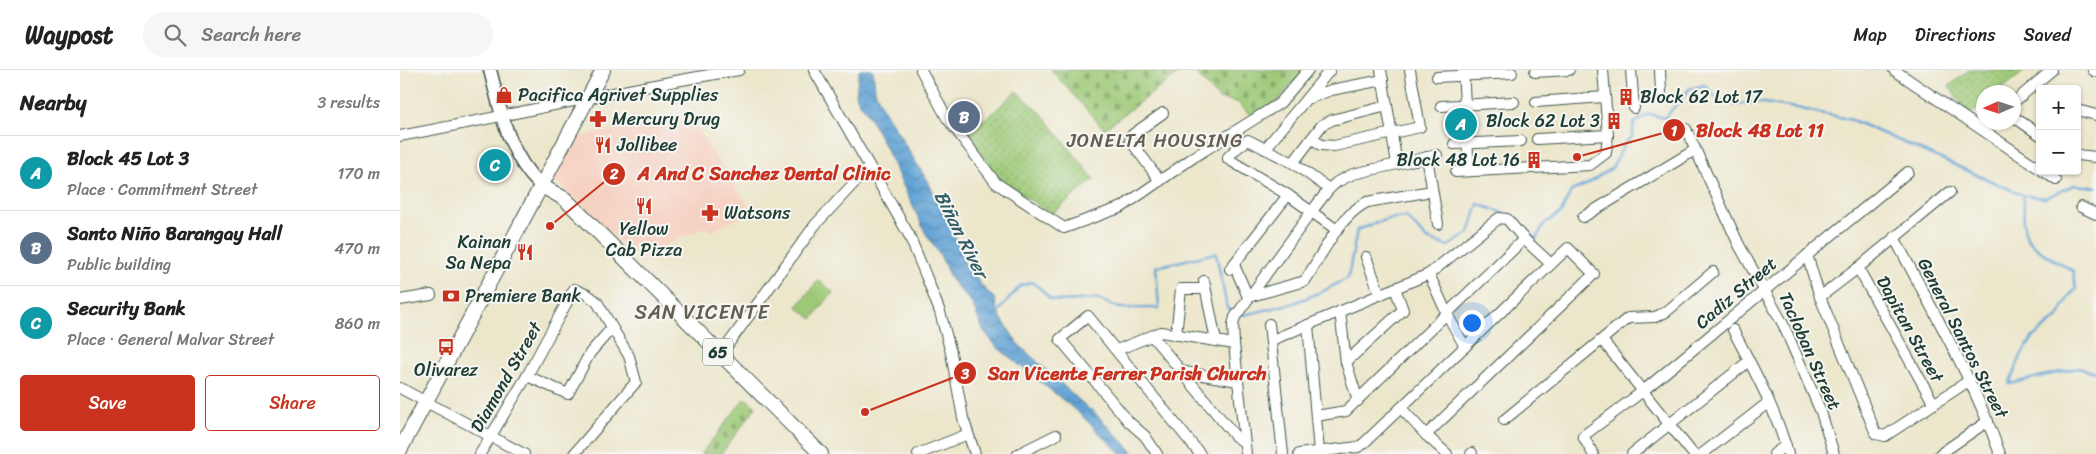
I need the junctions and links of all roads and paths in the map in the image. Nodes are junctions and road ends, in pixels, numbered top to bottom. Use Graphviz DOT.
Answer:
graph roads {
  1 [pos="490,70"];
  2 [pos="603,70"];
  3 [pos="739,70"];
  4 [pos="814,70"];
  5 [pos="921,70"];
  6 [pos="1308,70"];
  7 [pos="1330,70"];
  8 [pos="1410,70"];
  9 [pos="1569,70"];
  10 [pos="1603,70"];
  11 [pos="1631,70"];
  12 [pos="1660,70"];
  13 [pos="1894,70"];
  14 [pos="2052,70"];
  15 [pos="2093,70"];
  16 [pos="1464,72"];
  17 [pos="1536,72"];
  18 [pos="2096,72"];
  19 [pos="1512,74"];
  20 [pos="1382,75"];
  21 [pos="1437,76"];
  22 [pos="2039,81"];
  23 [pos="2044,85"];
  24 [pos="1661,92"];
  25 [pos="2021,96"];
  26 [pos="1604,97"];
  27 [pos="1309,98"];
  28 [pos="587,100"];
  29 [pos="1514,102"];
  30 [pos="1536,102"];
  31 [pos="1465,104"];
  32 [pos="1387,106"];
  33 [pos="1441,106"];
  34 [pos="1634,108"];
  35 [pos="2081,111"];
  36 [pos="1163,113"];
  37 [pos="2096,115"];
  38 [pos="502,117"];
  39 [pos="2021,122"];
  40 [pos="1686,129"];
  41 [pos="2036,132"];
  42 [pos="1392,134"];
  43 [pos="1608,135"];
  44 [pos="400,136"];
  45 [pos="1312,138"];
  46 [pos="1537,139"];
  47 [pos="1521,141"];
  48 [pos="1454,144"];
  49 [pos="1468,144"];
  50 [pos="1265,149"];
  51 [pos="1695,150"];
  52 [pos="2081,155"];
  53 [pos="2096,157"];
  54 [pos="1293,163"];
  55 [pos="1397,164"];
  56 [pos="869,167"];
  57 [pos="2036,167"];
  58 [pos="1470,171"];
  59 [pos="1456,172"];
  60 [pos="1908,172"];
  61 [pos="2048,175"];
  62 [pos="2056,180"];
  63 [pos="1160,181"];
  64 [pos="540,186"];
  65 [pos="1329,190"];
  66 [pos="1432,191"];
  67 [pos="1950,192"];
  68 [pos="1288,195"];
  69 [pos="2081,207"];
  70 [pos="1312,211"];
  71 [pos="2096,214"];
  72 [pos="1583,217"];
  73 [pos="1438,224"];
  74 [pos="1337,230"];
  75 [pos="1894,237"];
  76 [pos="1524,238"];
  77 [pos="1807,254"];
  78 [pos="1366,257"];
  79 [pos="1551,264"];
  80 [pos="1858,268"];
  81 [pos="1713,272"];
  82 [pos="1429,274"];
  83 [pos="1395,288"];
  84 [pos="1764,290"];
  85 [pos="432,295"];
  86 [pos="1380,295"];
  87 [pos="1820,297"];
  88 [pos="400,300"];
  89 [pos="1246,300"];
  90 [pos="1340,312"];
  91 [pos="1447,314"];
  92 [pos="1269,324"];
  93 [pos="1308,325"];
  94 [pos="611,329"];
  95 [pos="1733,330"];
  96 [pos="1176,335"];
  97 [pos="1152,336"];
  98 [pos="1272,340"];
  99 [pos="1602,340"];
  100 [pos="1216,341"];
  101 [pos="1234,344"];
  102 [pos="1464,347"];
  103 [pos="1117,350"];
  104 [pos="721,354"];
  105 [pos="1749,361"];
  106 [pos="1346,362"];
  107 [pos="1179,371"];
  108 [pos="527,376"];
  109 [pos="1970,380"];
  110 [pos="1238,381"];
  111 [pos="400,388"];
  112 [pos="1644,391"];
  113 [pos="1358,401"];
  114 [pos="426,402"];
  115 [pos="1769,402"];
  116 [pos="1934,404"];
  117 [pos="1401,408"];
  118 [pos="1316,416"];
  119 [pos="1504,420"];
  120 [pos="1988,421"];
  121 [pos="1670,423"];
  122 [pos="968,434"];
  123 [pos="491,435"];
  124 [pos="1056,435"];
  125 [pos="1426,435"];
  126 [pos="1244,442"];
  127 [pos="1787,449"];
  128 [pos="400,450"];
  129 [pos="816,452"];
  130 [pos="1318,452"];
  131 [pos="480,454"];
  132 [pos="524,454"];
  133 [pos="574,454"];
  134 [pos="918,454"];
  135 [pos="975,454"];
  136 [pos="1018,454"];
  137 [pos="1157,454"];
  138 [pos="1200,454"];
  139 [pos="1246,454"];
  140 [pos="1283,454"];
  141 [pos="1299,454"];
  142 [pos="1447,454"];
  143 [pos="1593,454"];
  144 [pos="1632,454"];
  145 [pos="1693,454"];
  146 [pos="1702,454"];
  147 [pos="1774,454"];
  148 [pos="1834,454"];
  149 [pos="1940,454"];
  150 [pos="2000,454"];
  1 -- 38 [label="main road"];
  2 -- 28 [label="highway"];
  3 -- 28 [label="street"];
  4 -- 56 [label="street"];
  5 -- 63 [label="street"];
  6 -- 63 [label="street"];
  7 -- 27 [label="street"];
  8 -- 42 [label="street"];
  9 -- 17 [label="street"];
  10 -- 26 [label="street"];
  11 -- 34 [label="street"];
  12 -- 24 [label="street"];
  13 -- 57 [label="street"];
  14 -- 22 [label="street"];
  15 -- 18 [label="street"];
  16 -- 19 [label="street"];
  16 -- 21 [label="street"];
  16 -- 31 [label="street"];
  20 -- 27 [label="street"];
  20 -- 32 [label="street"];
  22 -- 23 [label="street"];
  22 -- 25 [label="street"];
  26 -- 30 [label="street"];
  26 -- 43 [label="street"];
  27 -- 50 [label="street"];
  28 -- 38 [label="street"];
  28 -- 64 [label="highway"];
  29 -- 31 [label="street"];
  31 -- 33 [label="street"];
  31 -- 49 [label="street"];
  32 -- 42 [label="street"];
  32 -- 45 [label="street"];
  35 -- 37 [label="street"];
  36 -- 63 [label="street"];
  38 -- 44 [label="street"];
  38 -- 64 [label="main road"];
  39 -- 41 [label="street"];
  40 -- 51 [label="street, Tacloban Street"];
  42 -- 45 [label="street"];
  42 -- 55 [label="street"];
  43 -- 46 [label="street"];
  43 -- 58 [label="street"];
  45 -- 54 [label="street"];
  47 -- 49 [label="street"];
  48 -- 49 [label="street"];
  49 -- 58 [label="street"];
  50 -- 54 [label="street"];
  50 -- 68 [label="street"];
  51 -- 72 [label="street"];
  51 -- 84 [label="street, Tacloban Street"];
  52 -- 53 [label="street"];
  54 -- 65 [label="street"];
  55 -- 65 [label="street"];
  55 -- 66 [label="street"];
  56 -- 104 [label="street"];
  56 -- 122 [label="street"];
  58 -- 59 [label="street"];
  60 -- 77 [label="street, Cadiz Street"];
  61 -- 62 [label="street"];
  64 -- 104 [label="highway, 65"];
  64 -- 114 [label="highway"];
  65 -- 70 [label="street"];
  66 -- 73 [label="street"];
  66 -- 74 [label="street"];
  67 -- 75 [label="street"];
  68 -- 70 [label="street"];
  68 -- 89 [label="street"];
  69 -- 71 [label="street"];
  70 -- 74 [label="street"];
  70 -- 89 [label="street"];
  74 -- 89 [label="street"];
  75 -- 80 [label="street"];
  75 -- 109 [label="street, General Santos Street"];
  76 -- 79 [label="street"];
  76 -- 82 [label="street"];
  76 -- 91 [label="street"];
  77 -- 84 [label="street, Cadiz Street"];
  77 -- 87 [label="street"];
  78 -- 86 [label="street"];
  79 -- 102 [label="street"];
  79 -- 125 [label="street"];
  80 -- 87 [label="street"];
  80 -- 116 [label="street, Dapitan Street"];
  81 -- 99 [label="street"];
  82 -- 83 [label="street"];
  82 -- 91 [label="street"];
  83 -- 86 [label="street"];
  83 -- 106 [label="street"];
  84 -- 112 [label="street, Cadiz Street"];
  84 -- 148 [label="street, Tacloban Street"];
  85 -- 88 [label="street"];
  86 -- 90 [label="street"];
  87 -- 116 [label="street"];
  89 -- 101 [label="street"];
  90 -- 93 [label="street"];
  90 -- 106 [label="street"];
  91 -- 102 [label="street"];
  91 -- 113 [label="street"];
  92 -- 98 [label="street"];
  93 -- 98 [label="street"];
  93 -- 118 [label="street"];
  94 -- 108 [label="street"];
  94 -- 108 [label="street, Diamond Street"];
  94 -- 133 [label="street"];
  95 -- 105 [label="street"];
  96 -- 97 [label="street"];
  96 -- 100 [label="street"];
  96 -- 100 [label="street"];
  97 -- 103 [label="street"];
  97 -- 107 [label="street"];
  98 -- 140 [label="street"];
  99 -- 112 [label="street"];
  99 -- 119 [label="street"];
  100 -- 101 [label="street"];
  101 -- 110 [label="street"];
  102 -- 117 [label="street"];
  103 -- 137 [label="street"];
  103 -- 138 [label="street"];
  104 -- 129 [label="highway, 65"];
  105 -- 115 [label="street"];
  105 -- 121 [label="street"];
  106 -- 113 [label="street"];
  107 -- 110 [label="street"];
  107 -- 126 [label="street"];
  108 -- 123 [label="street, Diamond Street"];
  109 -- 116 [label="street"];
  109 -- 120 [label="street, General Santos Street"];
  110 -- 126 [label="street"];
  111 -- 114 [label="street"];
  112 -- 121 [label="street"];
  112 -- 143 [label="street, Cadiz Street"];
  113 -- 118 [label="street"];
  114 -- 123 [label="street"];
  114 -- 128 [label="highway"];
  115 -- 127 [label="street"];
  115 -- 146 [label="street"];
  117 -- 125 [label="street"];
  117 -- 130 [label="street"];
  118 -- 130 [label="street"];
  120 -- 149 [label="street"];
  120 -- 150 [label="street, General Santos Street"];
  121 -- 144 [label="street"];
  121 -- 145 [label="street"];
  122 -- 134 [label="street"];
  122 -- 135 [label="street"];
  123 -- 131 [label="street, Diamond Street"];
  123 -- 132 [label="street"];
  124 -- 136 [label="street"];
  125 -- 142 [label="street"];
  126 -- 139 [label="street"];
  127 -- 147 [label="street"];
  130 -- 141 [label="street"];
}
